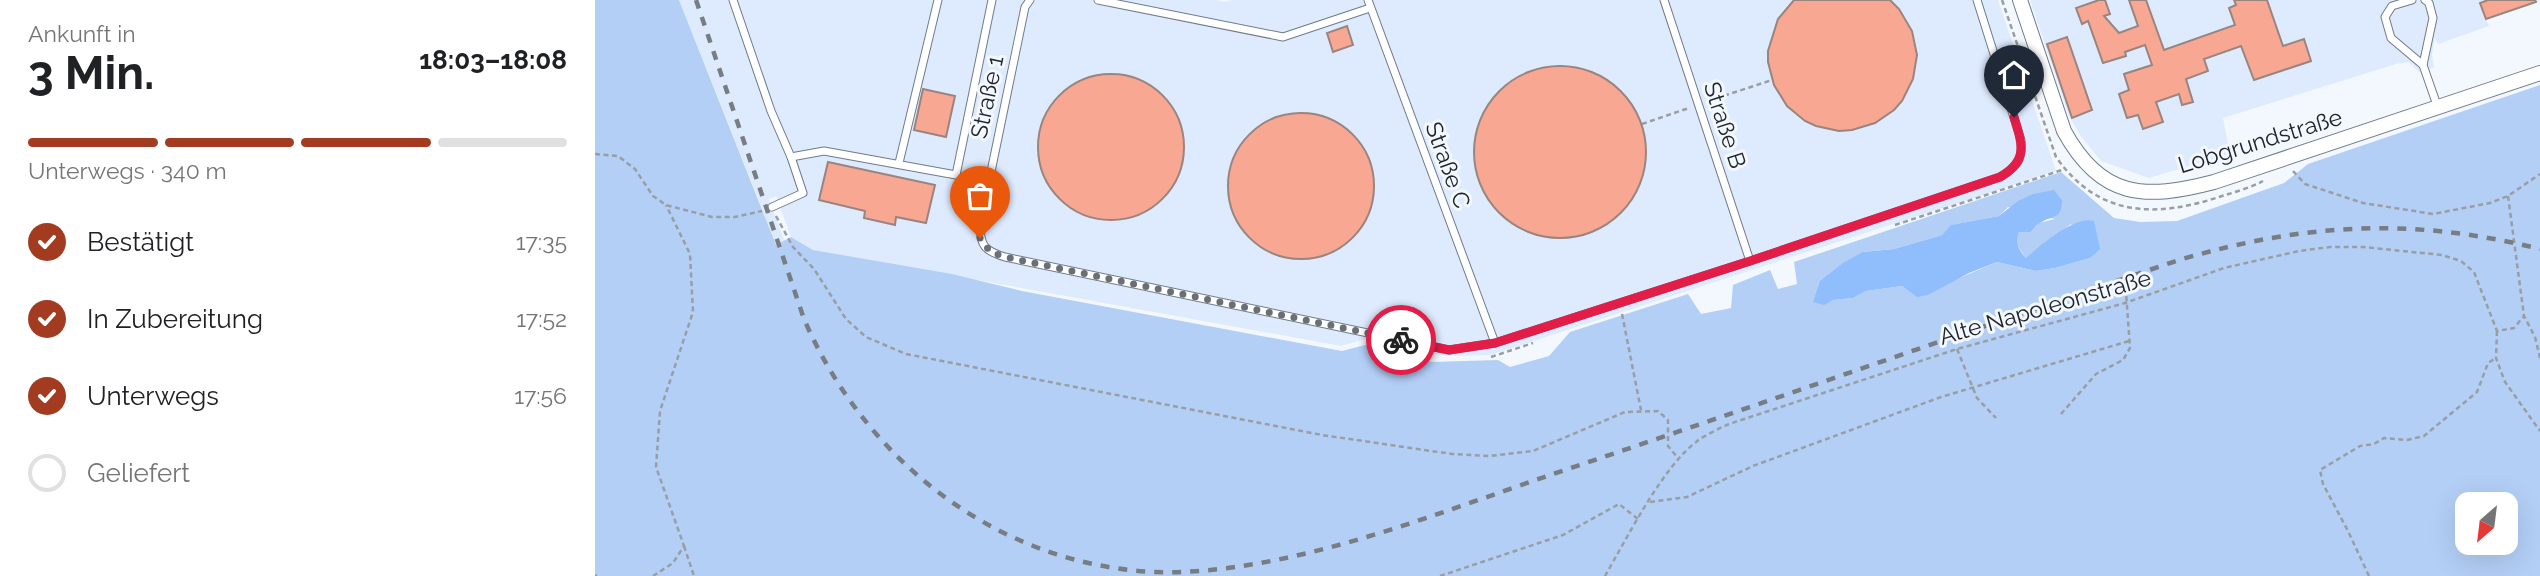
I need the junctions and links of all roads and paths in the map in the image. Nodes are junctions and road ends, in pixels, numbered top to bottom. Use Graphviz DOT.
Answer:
graph roads {
  1 [pos="733,0"];
  2 [pos="938,0"];
  3 [pos="992,0"];
  4 [pos="1030,0"];
  5 [pos="1098,0"];
  6 [pos="1664,0"];
  7 [pos="1977,0"];
  8 [pos="2002,0"];
  9 [pos="2020,0"];
  10 [pos="2425,0"];
  11 [pos="2408,1"];
  12 [pos="1369,4"];
  13 [pos="2423,65"];
  14 [pos="2540,73"];
  15 [pos="1772,80"];
  16 [pos="1708,102"];
  17 [pos="1688,108"];
  18 [pos="2438,108"];
  19 [pos="1642,124"];
  20 [pos="595,154"];
  21 [pos="791,157"];
  22 [pos="1738,157"];
  23 [pos="1729,160"];
  24 [pos="899,163"];
  25 [pos="2289,168"];
  26 [pos="2540,174"];
  27 [pos="2265,180"];
  28 [pos="2508,196"];
  29 [pos="666,205"];
  30 [pos="772,207"];
  31 [pos="1750,261"];
  32 [pos="2125,278"];
  33 [pos="2125,303"];
  34 [pos="1622,314"];
  35 [pos="2525,316"];
  36 [pos="2497,331"];
  37 [pos="2129,341"];
  38 [pos="1495,343"];
  39 [pos="1957,349"];
  40 [pos="2496,358"];
  41 [pos="2540,358"];
  42 [pos="1972,387"];
  43 [pos="1640,410"];
  44 [pos="2061,414"];
  45 [pos="1996,418"];
  46 [pos="2540,431"];
  47 [pos="1678,458"];
  48 [pos="1649,502"];
  49 [pos="1638,519"];
  50 [pos="684,546"];
  51 [pos="653,576"];
  52 [pos="694,576"];
  53 [pos="1440,576"];
  54 [pos="1605,576"];
  55 [pos="2368,576"];
  1 -- 21 [label="lane"];
  2 -- 24 [label="lane"];
  3 -- 24 [label="lane"];
  4 -- 38 [label="lane, Straße 1"];
  5 -- 12 [label="lane"];
  6 -- 31 [label="lane, Straße B"];
  7 -- 31 [label="lane, Straße 1"];
  8 -- 27 [label="path"];
  9 -- 18 [label="street, Lobgrundstraße"];
  10 -- 13 [label="lane"];
  11 -- 13 [label="lane"];
  12 -- 38 [label="lane, Straße C"];
  13 -- 18 [label="lane"];
  14 -- 18 [label="street, Lobgrundstraße"];
  15 -- 16 [label="path"];
  17 -- 19 [label="path"];
  20 -- 29 [label="path"];
  21 -- 24 [label="lane"];
  21 -- 30 [label="lane"];
  22 -- 23 [label="path"];
  25 -- 28 [label="path"];
  26 -- 28 [label="path"];
  28 -- 35 [label="path"];
  29 -- 30 [label="path"];
  29 -- 50 [label="path"];
  30 -- 43 [label="path"];
  31 -- 38 [label="lane, Straße 1"];
  32 -- 33 [label="path"];
  33 -- 36 [label="path, Alte Napoleonstraße"];
  33 -- 37 [label="path"];
  33 -- 39 [label="path, Alte Napoleonstraße"];
  34 -- 43 [label="path"];
  35 -- 36 [label="path"];
  35 -- 41 [label="path"];
  36 -- 40 [label="path"];
  37 -- 42 [label="path"];
  37 -- 44 [label="path"];
  39 -- 42 [label="path"];
  39 -- 47 [label="path, Alte Napoleonstraße"];
  40 -- 46 [label="path"];
  40 -- 55 [label="path"];
  42 -- 45 [label="path"];
  42 -- 48 [label="path"];
  43 -- 47 [label="path"];
  47 -- 48 [label="path, Alte Napoleonstraße"];
  48 -- 49 [label="path, Alte Napoleonstraße"];
  49 -- 53 [label="path"];
  49 -- 54 [label="path, Alte Napoleonstraße"];
  50 -- 51 [label="path"];
  50 -- 52 [label="path"];
}
